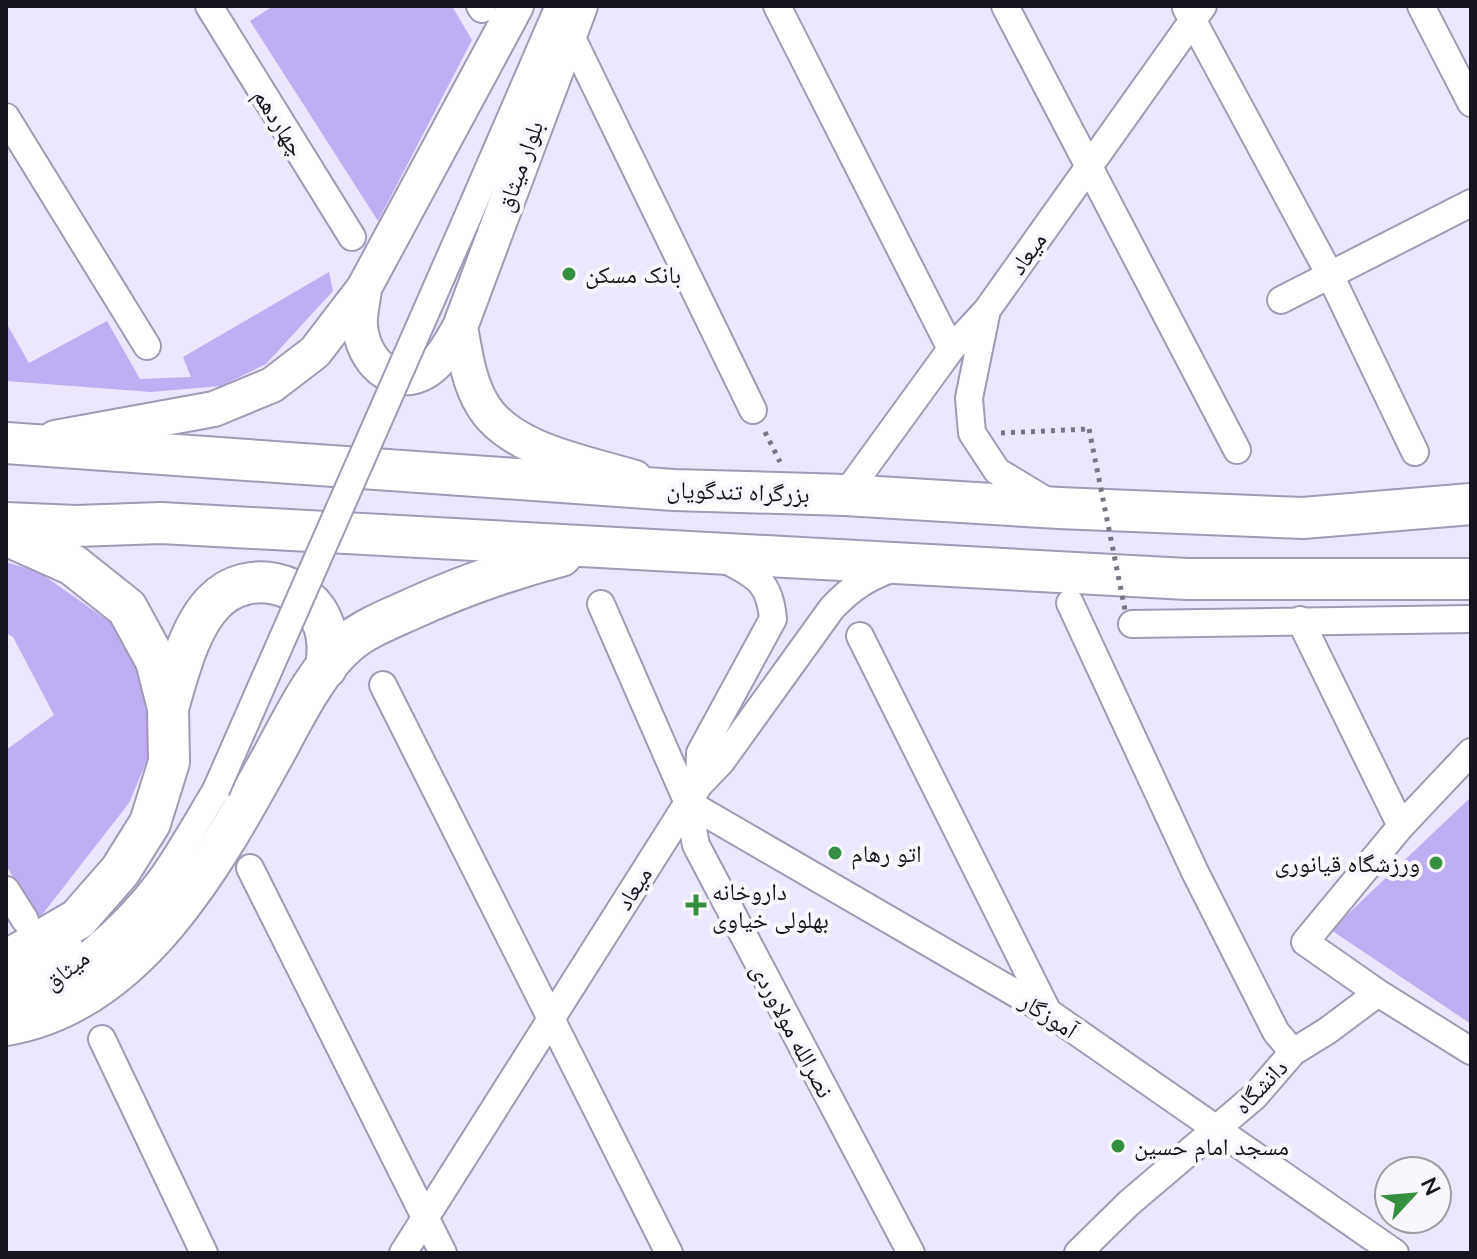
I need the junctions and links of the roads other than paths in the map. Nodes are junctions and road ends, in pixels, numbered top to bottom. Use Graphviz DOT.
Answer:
graph roads {
  1 [pos="209,6"];
  2 [pos="516,6"];
  3 [pos="543,6"];
  4 [pos="777,6"];
  5 [pos="1005,6"];
  6 [pos="1421,6"];
  7 [pos="1194,10"];
  8 [pos="569,15"];
  9 [pos="1471,103"];
  10 [pos="6,117"];
  11 [pos="1089,165"];
  12 [pos="1471,203"];
  13 [pos="352,237"];
  14 [pos="1330,275"];
  15 [pos="364,288"];
  16 [pos="1281,300"];
  17 [pos="987,310"];
  18 [pos="460,327"];
  19 [pos="147,346"];
  20 [pos="951,349"];
  21 [pos="753,410"];
  22 [pos="13,444"];
  23 [pos="1237,450"];
  24 [pos="1415,452"];
  25 [pos="674,490"];
  26 [pos="845,495"];
  27 [pos="1471,504"];
  28 [pos="1059,508"];
  29 [pos="6,523"];
  30 [pos="6,535"];
  31 [pos="593,547"];
  32 [pos="710,552"];
  33 [pos="905,564"];
  34 [pos="1471,579"];
  35 [pos="1070,603"];
  36 [pos="601,604"];
  37 [pos="1471,619"];
  38 [pos="1129,620"];
  39 [pos="1300,620"];
  40 [pos="860,636"];
  41 [pos="326,668"];
  42 [pos="383,685"];
  43 [pos="168,708"];
  44 [pos="1471,752"];
  45 [pos="694,794"];
  46 [pos="1401,826"];
  47 [pos="250,868"];
  48 [pos="6,890"];
  49 [pos="25,920"];
  50 [pos="113,923"];
  51 [pos="6,961"];
  52 [pos="6,983"];
  53 [pos="1378,993"];
  54 [pos="6,1008"];
  55 [pos="1048,1012"];
  56 [pos="551,1019"];
  57 [pos="6,1025"];
  58 [pos="102,1039"];
  59 [pos="1471,1051"];
  60 [pos="1293,1052"];
  61 [pos="1217,1129"];
  62 [pos="425,1218"];
  63 [pos="204,1253"];
  64 [pos="403,1253"];
  65 [pos="443,1253"];
  66 [pos="669,1253"];
  67 [pos="911,1253"];
  68 [pos="1078,1253"];
  69 [pos="1395,1253"];
  1 -- 13 [label="street, چهاردهم"];
  2 -- 15 [label="main road"];
  3 -- 50 [label="street"];
  4 -- 20 [label="street"];
  5 -- 11 [label="street"];
  6 -- 9 [label="street"];
  7 -- 11 [label="street, میعاد"];
  7 -- 14 [label="street"];
  8 -- 18 [label="main road, بلوار میثاق"];
  8 -- 21 [label="street"];
  8 -- 50 [label="street, bridge"];
  10 -- 19 [label="street"];
  11 -- 17 [label="street, میعاد"];
  11 -- 23 [label="street"];
  12 -- 14 [label="street"];
  14 -- 16 [label="street"];
  14 -- 24 [label="street"];
  15 -- 18 [label="main road, بلوار میثاق"];
  15 -- 22 [label="main road"];
  17 -- 20 [label="street, میعاد"];
  17 -- 28 [label="street"];
  18 -- 25 [label="main road"];
  20 -- 26 [label="street, میعاد"];
  22 -- 25 [label="highway, بزرگراه تندگویان"];
  25 -- 26 [label="highway, بزرگراه تندگویان"];
  26 -- 28 [label="highway, بزرگراه تندگویان"];
  27 -- 28 [label="highway, بزرگراه تندگویان"];
  29 -- 31 [label="highway"];
  30 -- 43 [label="highway"];
  31 -- 32 [label="highway"];
  31 -- 41 [label="highway"];
  32 -- 33 [label="highway"];
  32 -- 45 [label="street"];
  33 -- 34 [label="highway"];
  33 -- 45 [label="street, میعاد"];
  35 -- 60 [label="street"];
  36 -- 45 [label="street"];
  37 -- 39 [label="street"];
  38 -- 39 [label="street"];
  39 -- 46 [label="street"];
  40 -- 55 [label="street"];
  41 -- 43 [label="highway"];
  41 -- 57 [label="highway"];
  42 -- 56 [label="street"];
  43 -- 51 [label="highway"];
  44 -- 46 [label="street"];
  45 -- 55 [label="street, آموزگار"];
  45 -- 56 [label="street, میعاد"];
  45 -- 67 [label="street, نصرالله مولاوردی"];
  46 -- 53 [label="street"];
  47 -- 62 [label="street"];
  48 -- 49 [label="street"];
  50 -- 52 [label="street, میثاق"];
  50 -- 54 [label="street, میثاق"];
  53 -- 59 [label="street"];
  53 -- 60 [label="street, دانشگاه"];
  55 -- 61 [label="street, آموزگار"];
  56 -- 62 [label="street, میعاد"];
  56 -- 66 [label="street"];
  58 -- 63 [label="street"];
  60 -- 61 [label="street, دانشگاه"];
  61 -- 68 [label="street, دانشگاه"];
  61 -- 69 [label="street, آموزگار"];
  62 -- 64 [label="street, میعاد"];
  62 -- 65 [label="street"];
}
